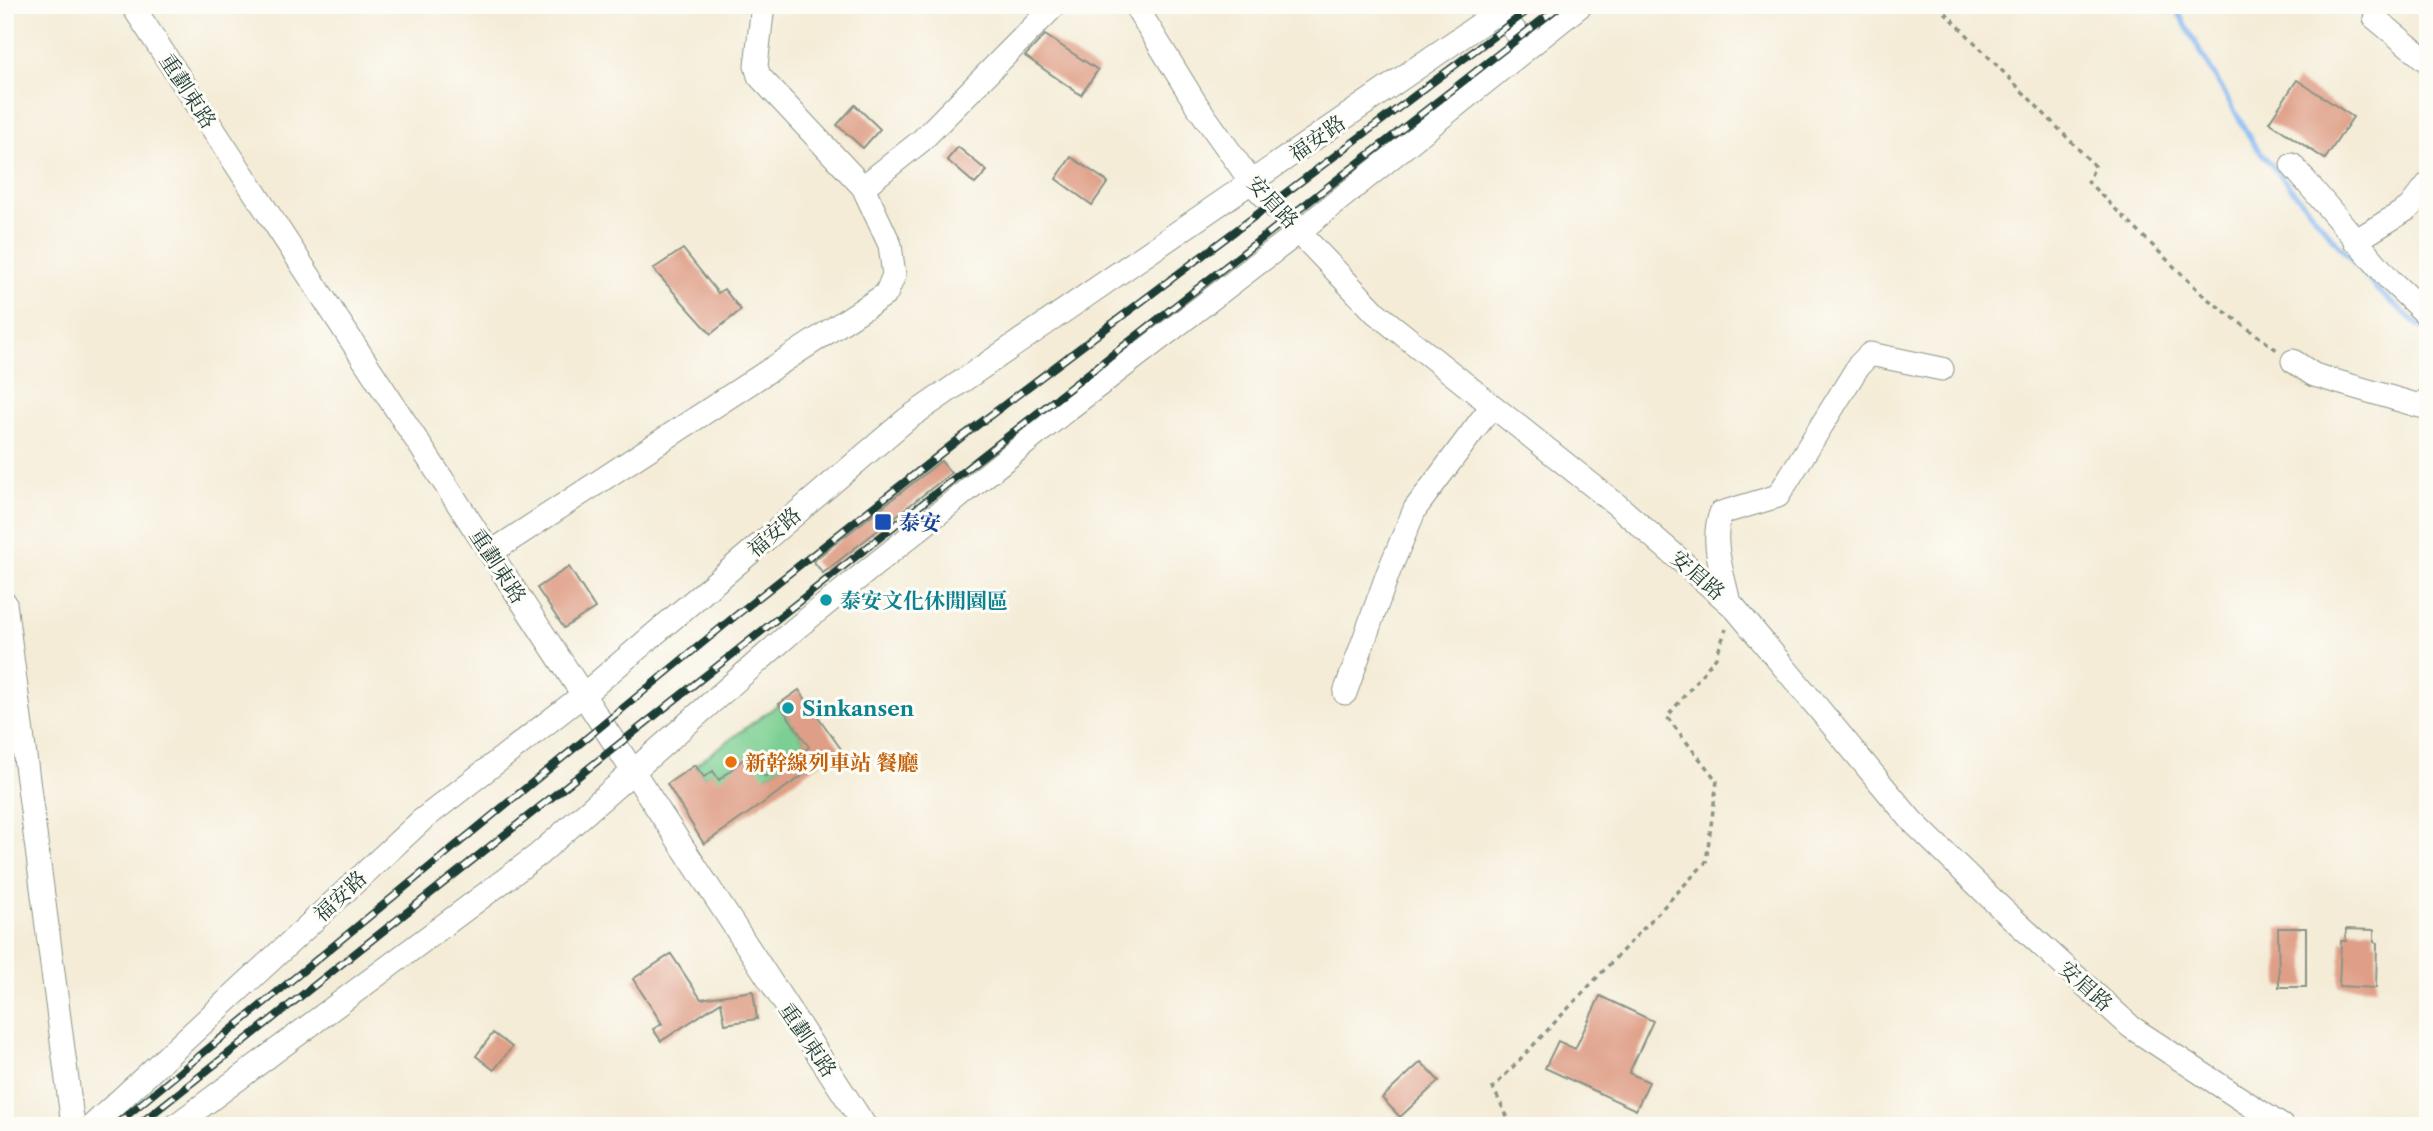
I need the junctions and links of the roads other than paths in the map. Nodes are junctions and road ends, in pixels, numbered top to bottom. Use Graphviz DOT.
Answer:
graph roads {
  1 [pos="132,5"];
  2 [pos="763,5"];
  3 [pos="1055,5"];
  4 [pos="1135,5"];
  5 [pos="1581,5"];
  6 [pos="1503,9"];
  7 [pos="2375,18"];
  8 [pos="1529,47"];
  9 [pos="2428,62"];
  10 [pos="2292,165"];
  11 [pos="1252,183"];
  12 [pos="2428,184"];
  13 [pos="863,187"];
  14 [pos="1300,231"];
  15 [pos="2355,241"];
  16 [pos="2428,316"];
  17 [pos="2293,362"];
  18 [pos="1942,369"];
  19 [pos="2428,399"];
  20 [pos="1491,407"];
  21 [pos="490,553"];
  22 [pos="5,603"];
  23 [pos="1731,605"];
  24 [pos="1345,693"];
  25 [pos="583,695"];
  26 [pos="634,773"];
  27 [pos="72,1126"];
  28 [pos="92,1126"];
  29 [pos="175,1126"];
  30 [pos="865,1126"];
  31 [pos="2282,1126"];
  1 -- 21 [label="street, 重劃東路"];
  2 -- 13 [label="street"];
  3 -- 13 [label="street"];
  4 -- 11 [label="street, 安眉路"];
  5 -- 8 [label="street"];
  6 -- 8 [label="street"];
  6 -- 11 [label="street, 福安路"];
  7 -- 9 [label="street"];
  8 -- 14 [label="street"];
  10 -- 15 [label="street"];
  11 -- 14 [label="street, 安眉路"];
  11 -- 25 [label="street, 福安路"];
  12 -- 15 [label="street"];
  13 -- 21 [label="street"];
  14 -- 20 [label="street, 安眉路"];
  14 -- 26 [label="street"];
  15 -- 16 [label="street"];
  17 -- 19 [label="street"];
  18 -- 23 [label="street"];
  20 -- 23 [label="street, 安眉路"];
  20 -- 24 [label="street"];
  21 -- 25 [label="street, 重劃東路"];
  22 -- 27 [label="street"];
  23 -- 31 [label="street, 安眉路"];
  25 -- 26 [label="street, 重劃東路"];
  25 -- 28 [label="street, 福安路"];
  26 -- 29 [label="street"];
  26 -- 30 [label="street, 重劃東路"];
}
